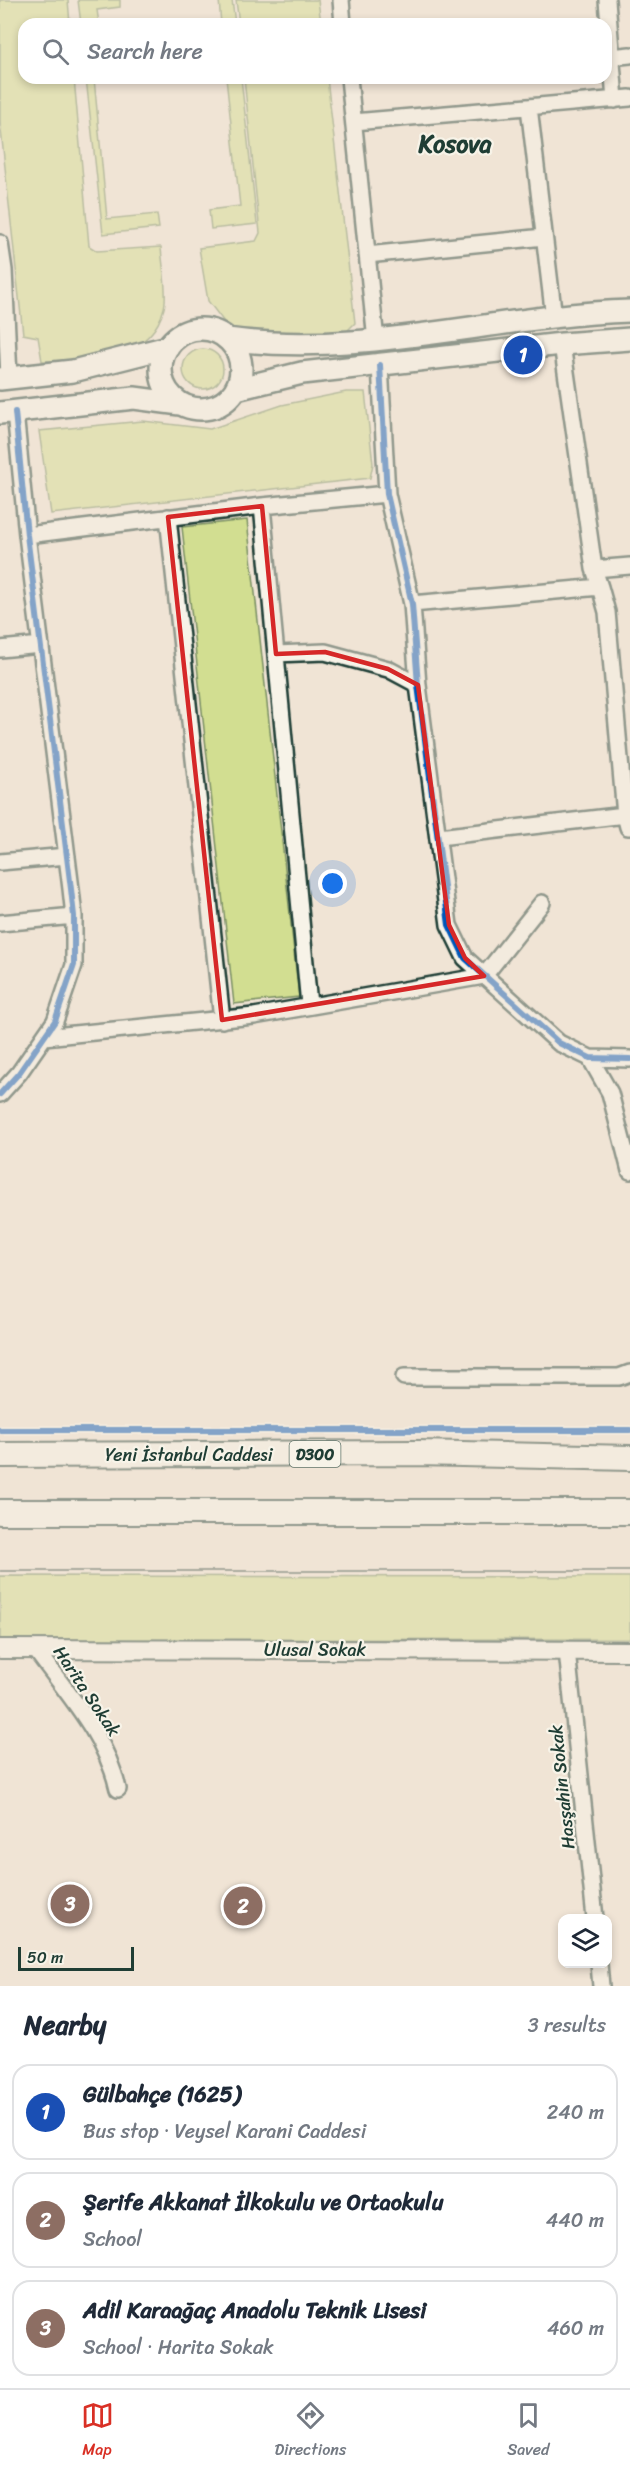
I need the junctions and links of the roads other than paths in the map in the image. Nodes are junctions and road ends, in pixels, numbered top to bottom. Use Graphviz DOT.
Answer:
graph roads {
  1 [pos="341,0"];
  2 [pos="607,0"];
  3 [pos="342,18"];
  4 [pos="608,18"];
  5 [pos="630,55"];
  6 [pos="612,57"];
  7 [pos="612,60"];
  8 [pos="350,84"];
  9 [pos="623,99"];
  10 [pos="529,107"];
  11 [pos="354,122"];
  12 [pos="544,237"];
  13 [pos="0,243"];
  14 [pos="367,255"];
  15 [pos="626,311"];
  16 [pos="554,318"];
  17 [pos="227,339"];
  18 [pos="630,339"];
  19 [pos="376,341"];
  20 [pos="562,344"];
  21 [pos="168,347"];
  22 [pos="380,365"];
  23 [pos="4,378"];
  24 [pos="236,389"];
  25 [pos="180,404"];
  26 [pos="8,412"];
  27 [pos="387,494"];
  28 [pos="262,506"];
  29 [pos="168,517"];
  30 [pos="27,535"];
  31 [pos="630,566"];
  32 [pos="594,569"];
  33 [pos="600,587"];
  34 [pos="412,604"];
  35 [pos="41,645"];
  36 [pos="0,649"];
  37 [pos="276,654"];
  38 [pos="418,685"];
  39 [pos="628,821"];
  40 [pos="439,837"];
  41 [pos="67,856"];
  42 [pos="0,861"];
  43 [pos="542,903"];
  44 [pos="74,916"];
  45 [pos="0,923"];
  46 [pos="484,976"];
  47 [pos="309,1005"];
  48 [pos="222,1020"];
  49 [pos="44,1037"];
  50 [pos="590,1058"];
  51 [pos="630,1059"];
  52 [pos="0,1094"];
  53 [pos="630,1171"];
  54 [pos="630,1373"];
  55 [pos="404,1377"];
  56 [pos="0,1455"];
  57 [pos="630,1458"];
  58 [pos="0,1512"];
  59 [pos="630,1512"];
  60 [pos="0,1649"];
  61 [pos="35,1649"];
  62 [pos="630,1650"];
  63 [pos="567,1651"];
  64 [pos="118,1789"];
  65 [pos="595,1914"];
  66 [pos="599,1968"];
  67 [pos="601,1986"];
  1 -- 3 [label="street"];
  2 -- 4 [label="street"];
  5 -- 6 [label="street"];
  7 -- 9 [label="street"];
  8 -- 11 [label="street"];
  9 -- 10 [label="street"];
  10 -- 11 [label="street"];
  10 -- 12 [label="street"];
  11 -- 14 [label="street"];
  12 -- 14 [label="street"];
  12 -- 16 [label="street"];
  13 -- 23 [label="street"];
  14 -- 19 [label="street"];
  15 -- 16 [label="main road"];
  16 -- 19 [label="main road"];
  17 -- 19 [label="main road"];
  17 -- 21 [label="main road"];
  17 -- 24 [label="main road"];
  18 -- 20 [label="main road"];
  20 -- 22 [label="main road"];
  20 -- 32 [label="street"];
  21 -- 23 [label="main road"];
  21 -- 25 [label="main road"];
  22 -- 24 [label="main road"];
  22 -- 27 [label="street"];
  24 -- 25 [label="main road"];
  25 -- 26 [label="main road"];
  26 -- 30 [label="street"];
  27 -- 28 [label="street"];
  27 -- 34 [label="street"];
  28 -- 29 [label="street"];
  28 -- 37 [label="street"];
  29 -- 30 [label="street"];
  29 -- 48 [label="street"];
  30 -- 35 [label="street"];
  31 -- 32 [label="street"];
  32 -- 33 [label="street"];
  33 -- 34 [label="street"];
  33 -- 39 [label="street"];
  34 -- 38 [label="street"];
  35 -- 36 [label="street"];
  35 -- 41 [label="street"];
  37 -- 38 [label="street"];
  37 -- 47 [label="street"];
  38 -- 40 [label="street"];
  39 -- 40 [label="street"];
  40 -- 46 [label="street"];
  41 -- 42 [label="street"];
  41 -- 44 [label="street"];
  43 -- 46 [label="street"];
  44 -- 45 [label="street"];
  44 -- 49 [label="street"];
  46 -- 47 [label="street"];
  46 -- 50 [label="street"];
  47 -- 48 [label="street"];
  48 -- 49 [label="street"];
  49 -- 52 [label="street"];
  50 -- 51 [label="street"];
  50 -- 53 [label="street"];
  54 -- 55 [label="street"];
  56 -- 57 [label="highway, Yeni İstanbul Caddesi / D300"];
  58 -- 59 [label="highway"];
  60 -- 61 [label="street, Ulusal Sokak"];
  61 -- 63 [label="street, Ulusal Sokak"];
  61 -- 64 [label="street, Harita Sokak"];
  62 -- 63 [label="street, Ulusal Sokak"];
  63 -- 65 [label="street, Hasşahin Sokak"];
  66 -- 67 [label="street"];
}
